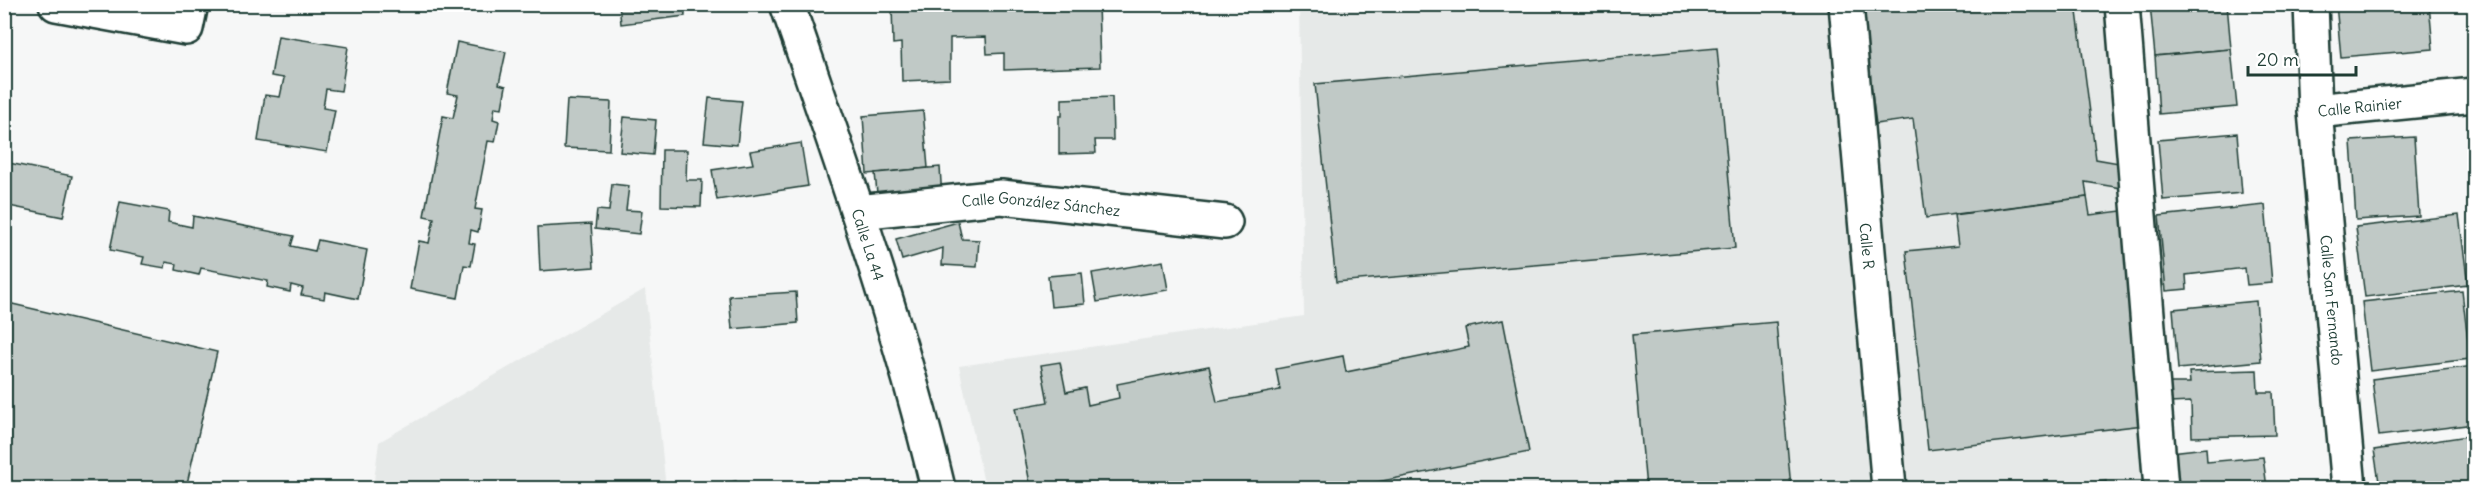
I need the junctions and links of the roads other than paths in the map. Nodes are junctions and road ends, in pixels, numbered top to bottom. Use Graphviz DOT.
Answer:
graph roads {
  1 [pos="56,4"];
  2 [pos="787,4"];
  3 [pos="1846,4"];
  4 [pos="2121,4"];
  5 [pos="2311,4"];
  6 [pos="189,16"];
  7 [pos="2475,95"];
  8 [pos="2315,111"];
  9 [pos="858,212"];
  10 [pos="1226,222"];
  11 [pos="938,489"];
  12 [pos="1889,489"];
  13 [pos="2161,489"];
  14 [pos="2349,489"];
  1 -- 6 [label="street"];
  2 -- 9 [label="street, Calle La 44"];
  3 -- 12 [label="street, Calle R"];
  4 -- 13 [label="street"];
  5 -- 8 [label="street, Calle Rainier"];
  7 -- 8 [label="street, Calle Rainier"];
  8 -- 14 [label="street, Calle San Fernando"];
  9 -- 10 [label="street, Calle González Sánchez"];
  9 -- 11 [label="street, Calle La 44"];
}
